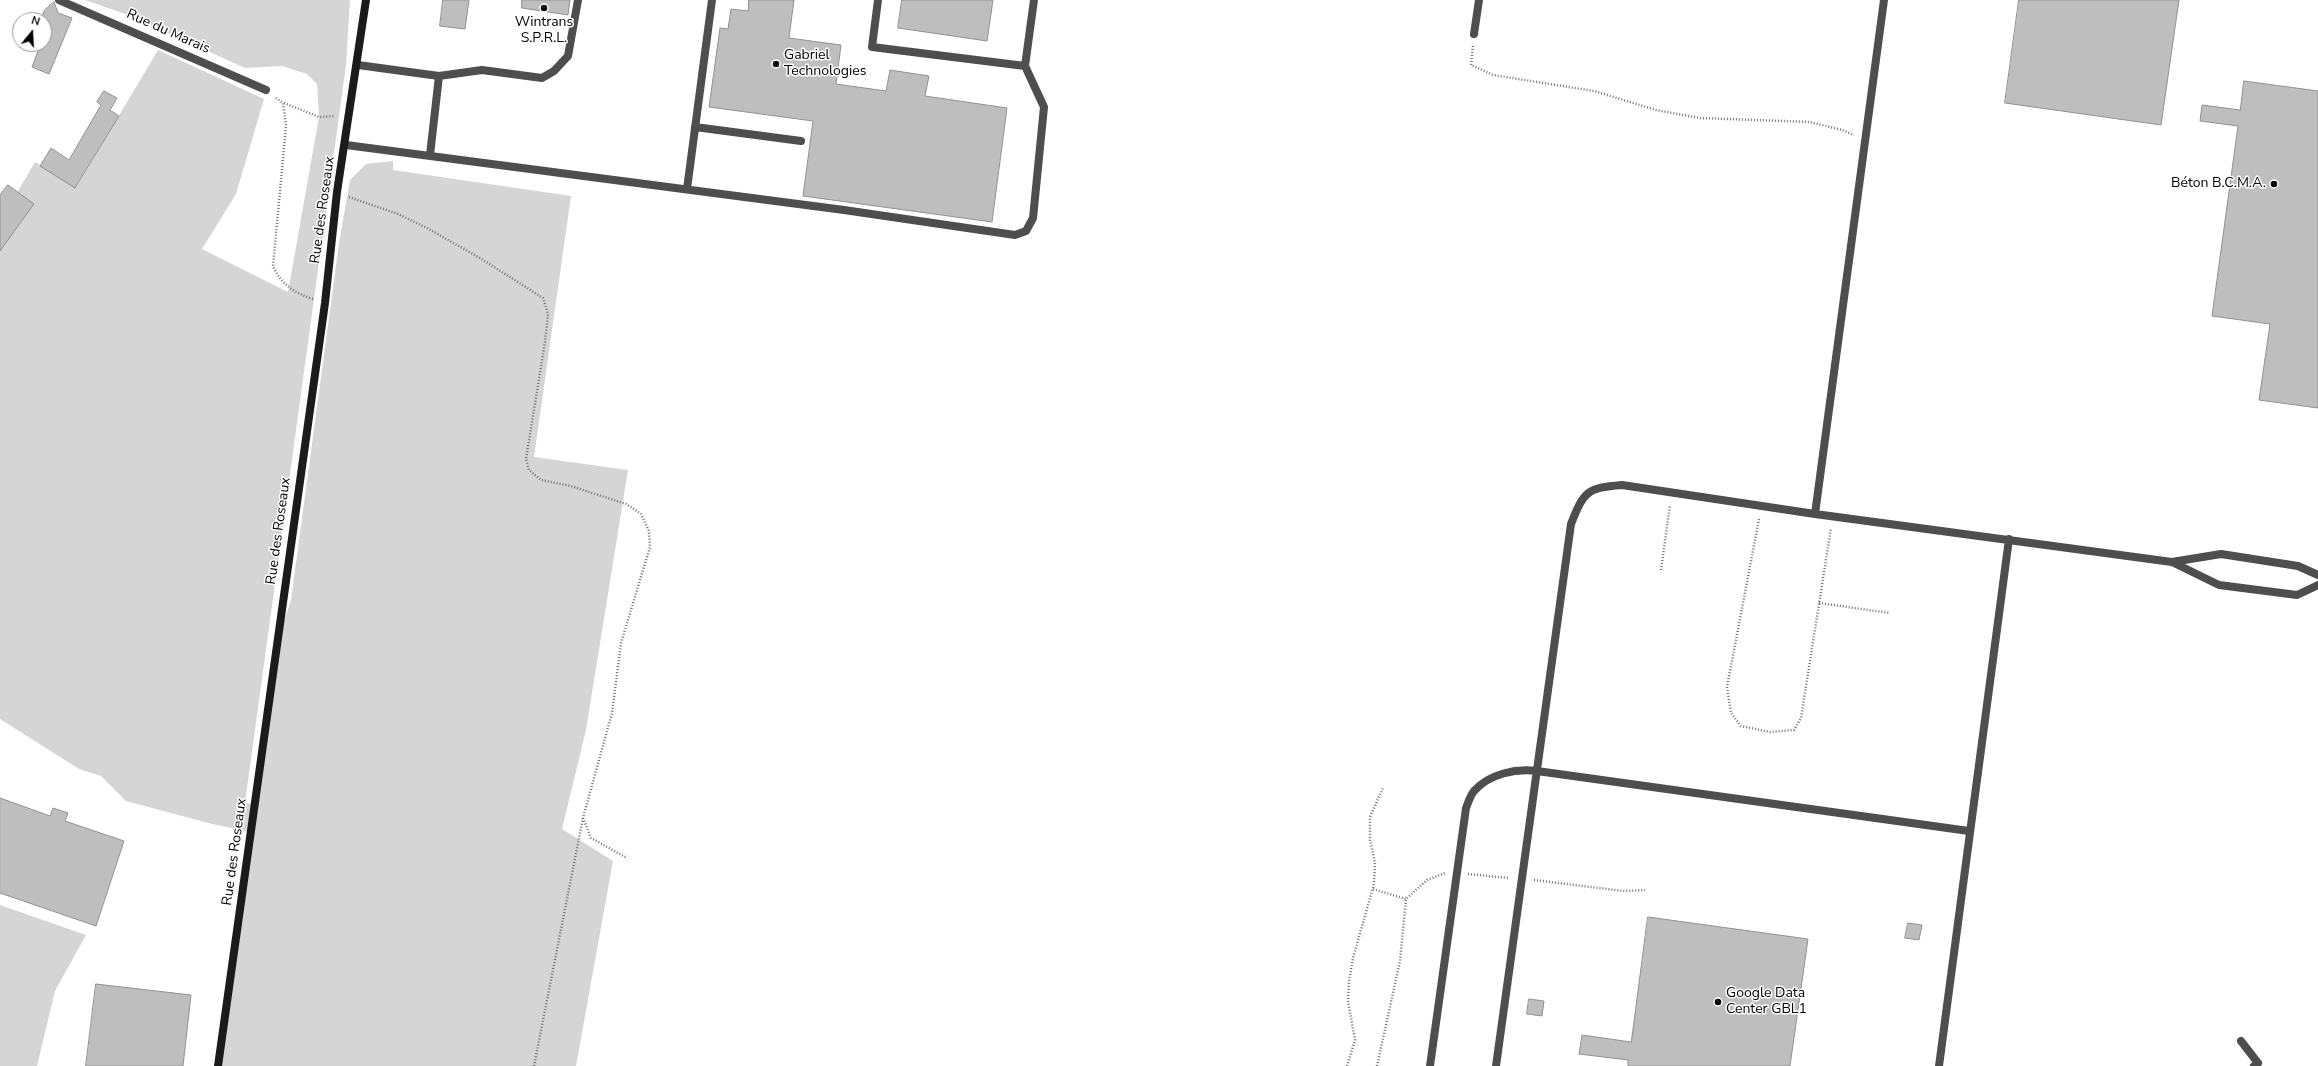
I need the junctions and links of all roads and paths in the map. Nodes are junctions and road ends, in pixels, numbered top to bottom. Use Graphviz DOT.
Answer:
graph roads {
  1 [pos="59,0"];
  2 [pos="366,0"];
  3 [pos="578,0"];
  4 [pos="712,0"];
  5 [pos="878,0"];
  6 [pos="1034,0"];
  7 [pos="1479,0"];
  8 [pos="1884,0"];
  9 [pos="1474,34"];
  10 [pos="358,65"];
  11 [pos="1025,66"];
  12 [pos="440,76"];
  13 [pos="266,90"];
  14 [pos="283,103"];
  15 [pos="350,114"];
  16 [pos="695,128"];
  17 [pos="1865,140"];
  18 [pos="802,141"];
  19 [pos="346,145"];
  20 [pos="430,155"];
  21 [pos="687,189"];
  22 [pos="337,192"];
  23 [pos="325,302"];
  24 [pos="1672,493"];
  25 [pos="1762,506"];
  26 [pos="1815,514"];
  27 [pos="1832,516"];
  28 [pos="2009,539"];
  29 [pos="2172,562"];
  30 [pos="1661,570"];
  31 [pos="2318,575"];
  32 [pos="2318,585"];
  33 [pos="1819,604"];
  34 [pos="1890,613"];
  35 [pos="1537,771"];
  36 [pos="1383,788"];
  37 [pos="583,818"];
  38 [pos="1969,831"];
  39 [pos="627,858"];
  40 [pos="1457,874"];
  41 [pos="1522,879"];
  42 [pos="1372,889"];
  43 [pos="1645,890"];
  44 [pos="1406,899"];
  45 [pos="2241,1041"];
  46 [pos="218,1066"];
  47 [pos="534,1066"];
  48 [pos="1347,1066"];
  49 [pos="1377,1066"];
  50 [pos="1430,1066"];
  51 [pos="1496,1066"];
  52 [pos="1939,1066"];
  53 [pos="2254,1066"];
  1 -- 13 [label="street, Rue du Marais"];
  2 -- 10 [label="street, Rue des Roseaux"];
  3 -- 12 [label="street"];
  4 -- 16 [label="street"];
  5 -- 11 [label="street"];
  6 -- 11 [label="street"];
  7 -- 9 [label="street"];
  8 -- 17 [label="street"];
  9 -- 17 [label="path"];
  10 -- 12 [label="street"];
  10 -- 15 [label="street, Rue des Roseaux"];
  11 -- 21 [label="street"];
  12 -- 20 [label="street"];
  13 -- 14 [label="path"];
  14 -- 15 [label="path"];
  14 -- 23 [label="path"];
  15 -- 19 [label="street, Rue des Roseaux"];
  16 -- 18 [label="street"];
  16 -- 21 [label="street"];
  17 -- 26 [label="street"];
  19 -- 20 [label="street"];
  19 -- 22 [label="street, Rue des Roseaux"];
  20 -- 21 [label="street"];
  22 -- 23 [label="street, Rue des Roseaux"];
  22 -- 37 [label="path"];
  23 -- 46 [label="street, Rue des Roseaux"];
  24 -- 25 [label="street"];
  24 -- 30 [label="path"];
  24 -- 35 [label="street"];
  25 -- 26 [label="street"];
  25 -- 33 [label="path"];
  26 -- 27 [label="street"];
  27 -- 28 [label="street"];
  27 -- 33 [label="path"];
  28 -- 29 [label="street"];
  28 -- 38 [label="street"];
  29 -- 31 [label="street"];
  29 -- 32 [label="street"];
  33 -- 34 [label="path"];
  35 -- 38 [label="street"];
  35 -- 40 [label="street"];
  35 -- 41 [label="street"];
  36 -- 42 [label="path"];
  37 -- 39 [label="path"];
  37 -- 47 [label="path"];
  38 -- 52 [label="street"];
  40 -- 41 [label="path"];
  40 -- 44 [label="path"];
  40 -- 50 [label="street"];
  41 -- 43 [label="path"];
  41 -- 51 [label="street"];
  42 -- 44 [label="path"];
  42 -- 48 [label="path"];
  44 -- 49 [label="path"];
  45 -- 53 [label="street"];
}
